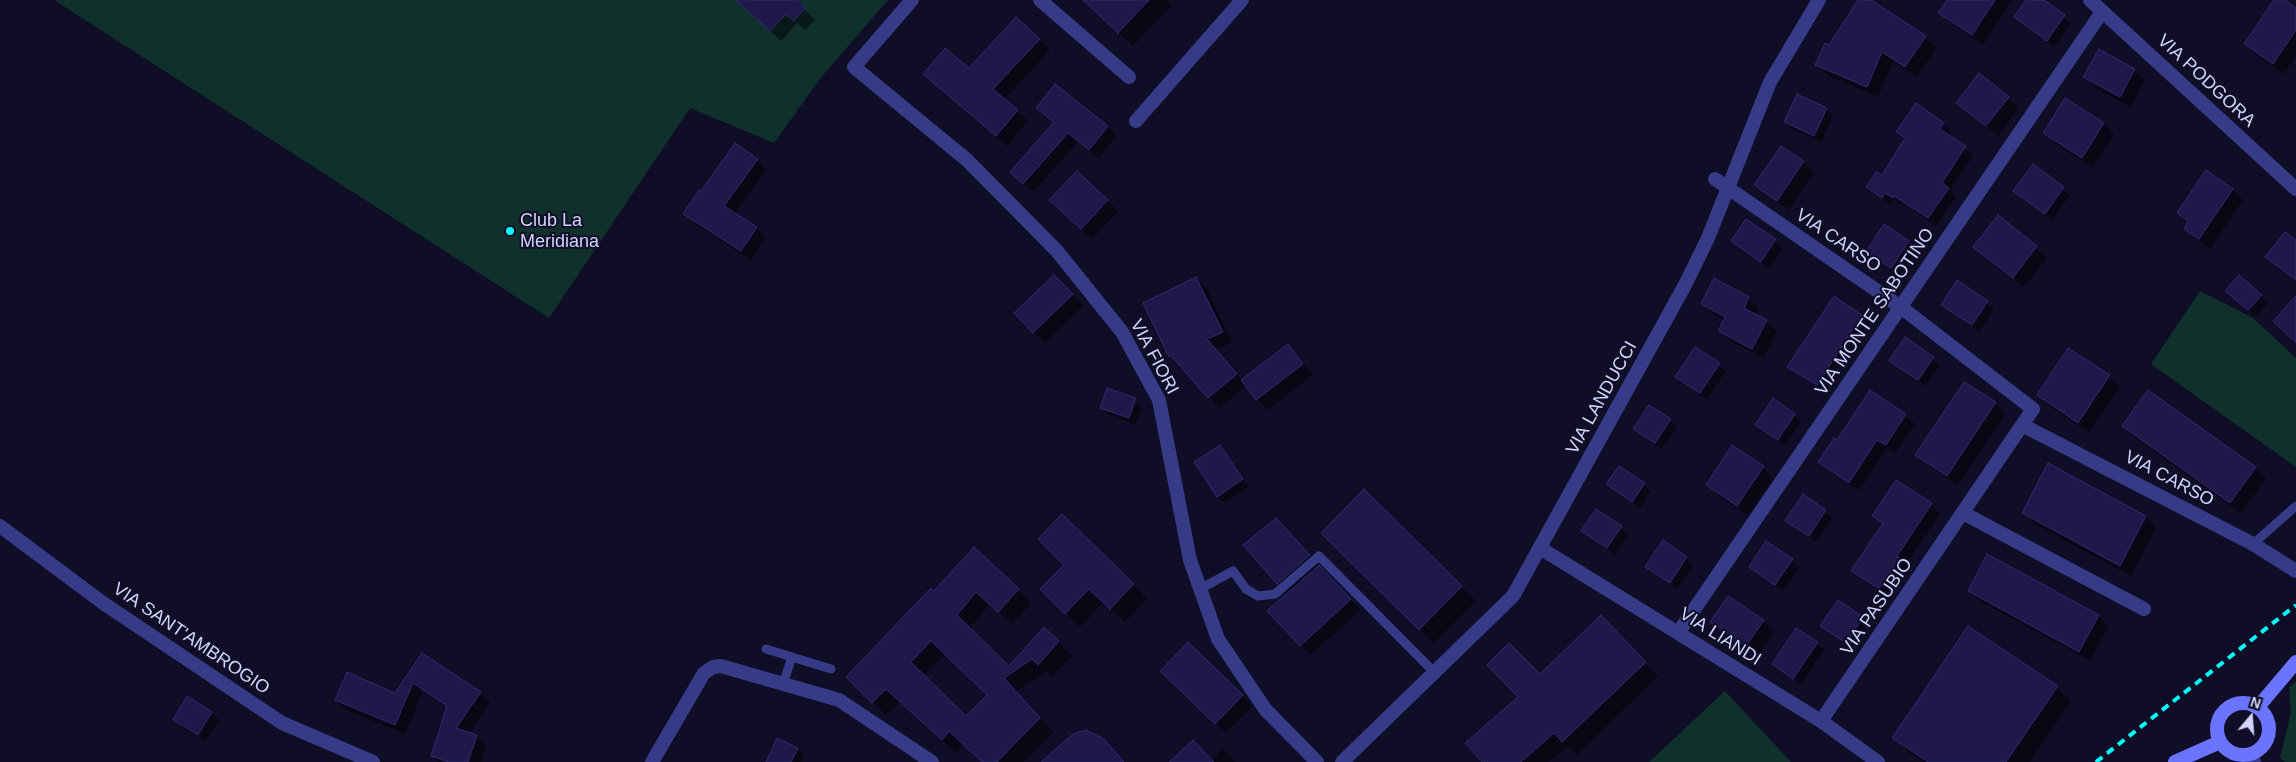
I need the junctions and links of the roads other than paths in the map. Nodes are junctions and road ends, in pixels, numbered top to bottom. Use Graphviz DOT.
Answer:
graph roads {
  1 [pos="912,0"];
  2 [pos="1040,0"];
  3 [pos="1242,0"];
  4 [pos="1820,0"];
  5 [pos="2090,0"];
  6 [pos="2102,12"];
  7 [pos="1129,77"];
  8 [pos="1136,121"];
  9 [pos="1714,179"];
  10 [pos="1728,188"];
  11 [pos="2296,189"];
  12 [pos="1902,308"];
  13 [pos="2033,409"];
  14 [pos="2022,425"];
  15 [pos="2296,506"];
  16 [pos="1963,513"];
  17 [pos="0,526"];
  18 [pos="2253,544"];
  19 [pos="1540,548"];
  20 [pos="2294,567"];
  21 [pos="1200,589"];
  22 [pos="2144,609"];
  23 [pos="1678,633"];
  24 [pos="766,649"];
  25 [pos="792,657"];
  26 [pos="2296,662"];
  27 [pos="831,669"];
  28 [pos="1434,673"];
  29 [pos="783,684"];
  30 [pos="2258,707"];
  31 [pos="1821,722"];
  32 [pos="2220,742"];
  33 [pos="2252,758"];
  34 [pos="373,762"];
  35 [pos="652,762"];
  36 [pos="932,762"];
  37 [pos="1317,762"];
  38 [pos="1342,762"];
  39 [pos="1878,762"];
  40 [pos="2175,762"];
  1 -- 21 [label="street, VIA FIORI"];
  2 -- 7 [label="street"];
  3 -- 8 [label="street"];
  4 -- 10 [label="street, VIA LANDUCCI"];
  5 -- 6 [label="street, VIA PODGORA"];
  6 -- 11 [label="street, VIA PODGORA"];
  6 -- 12 [label="street, VIA MONTE SABOTINO"];
  9 -- 10 [label="street, VIA CARSO"];
  10 -- 12 [label="street, VIA CARSO"];
  10 -- 19 [label="street, VIA LANDUCCI"];
  12 -- 13 [label="street, VIA CARSO"];
  12 -- 23 [label="street, VIA MONTE SABOTINO"];
  13 -- 14 [label="street, VIA PASUBIO"];
  14 -- 16 [label="street, VIA PASUBIO"];
  14 -- 18 [label="street, VIA CARSO"];
  15 -- 18 [label="lane"];
  16 -- 22 [label="street"];
  16 -- 31 [label="street, VIA PASUBIO"];
  17 -- 34 [label="street, VIA SANT'AMBROGIO"];
  18 -- 20 [label="street, VIA CARSO"];
  19 -- 23 [label="street, VIA LIANDI"];
  19 -- 28 [label="street, VIA LANDUCCI"];
  21 -- 28 [label="lane"];
  21 -- 37 [label="street, VIA FIORI"];
  23 -- 31 [label="street, VIA LIANDI"];
  24 -- 25 [label="lane"];
  25 -- 27 [label="lane"];
  25 -- 29 [label="lane"];
  26 -- 30 [label="main road"];
  28 -- 38 [label="street, VIA LANDUCCI"];
  29 -- 35 [label="street"];
  29 -- 36 [label="street"];
  30 -- 32 [label="main road"];
  30 -- 33 [label="main road"];
  31 -- 39 [label="street, VIA LIANDI"];
  32 -- 33 [label="main road"];
  32 -- 40 [label="main road"];
}
